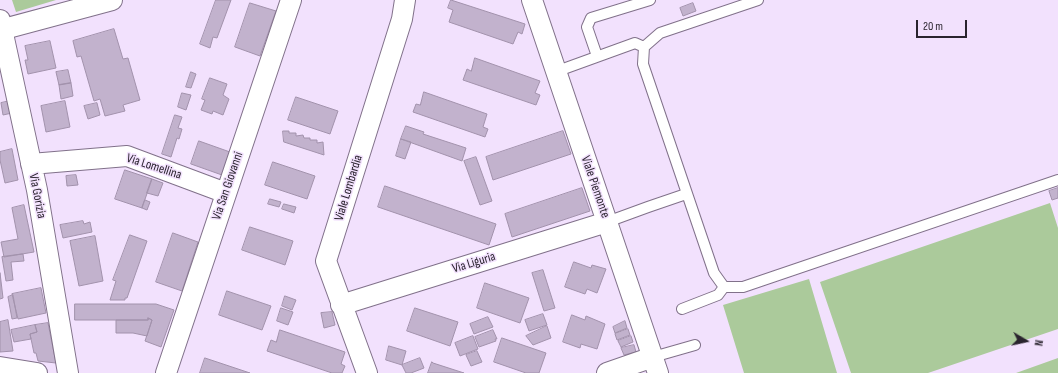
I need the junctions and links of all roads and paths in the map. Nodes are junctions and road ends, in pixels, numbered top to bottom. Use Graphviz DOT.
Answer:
graph roads {
  1 [pos="112,0"];
  2 [pos="291,0"];
  3 [pos="405,0"];
  4 [pos="532,0"];
  5 [pos="650,0"];
  6 [pos="758,0"];
  7 [pos="1,27"];
  8 [pos="644,47"];
  9 [pos="597,56"];
  10 [pos="555,72"];
  11 [pos="31,164"];
  12 [pos="1058,180"];
  13 [pos="226,193"];
  14 [pos="686,194"];
  15 [pos="607,222"];
  16 [pos="724,287"];
  17 [pos="341,304"];
  18 [pos="682,309"];
  19 [pos="694,345"];
  20 [pos="656,365"];
  21 [pos="0,367"];
  22 [pos="37,373"];
  23 [pos="68,373"];
  24 [pos="166,373"];
  25 [pos="367,373"];
  26 [pos="607,373"];
  1 -- 7 [label="street"];
  2 -- 13 [label="street, Via San Giovanni"];
  3 -- 17 [label="street, Viale Lombardia"];
  4 -- 10 [label="street, Viale Piemonte"];
  5 -- 9 [label="lane"];
  6 -- 8 [label="lane"];
  7 -- 11 [label="street, Via Gorizia"];
  8 -- 9 [label="lane"];
  8 -- 14 [label="lane"];
  9 -- 10 [label="lane"];
  10 -- 15 [label="street, Viale Piemonte"];
  11 -- 13 [label="street, Via Lomellina"];
  11 -- 23 [label="street, Via Gorizia"];
  12 -- 16 [label="lane"];
  13 -- 24 [label="street, Via San Giovanni"];
  14 -- 15 [label="lane"];
  14 -- 16 [label="lane"];
  15 -- 17 [label="street, Via Liguria"];
  15 -- 20 [label="street, Viale Piemonte"];
  16 -- 18 [label="lane"];
  17 -- 25 [label="street, Viale Lombardia"];
  19 -- 20 [label="lane"];
  20 -- 26 [label="street"];
  21 -- 22 [label="street"];
}
